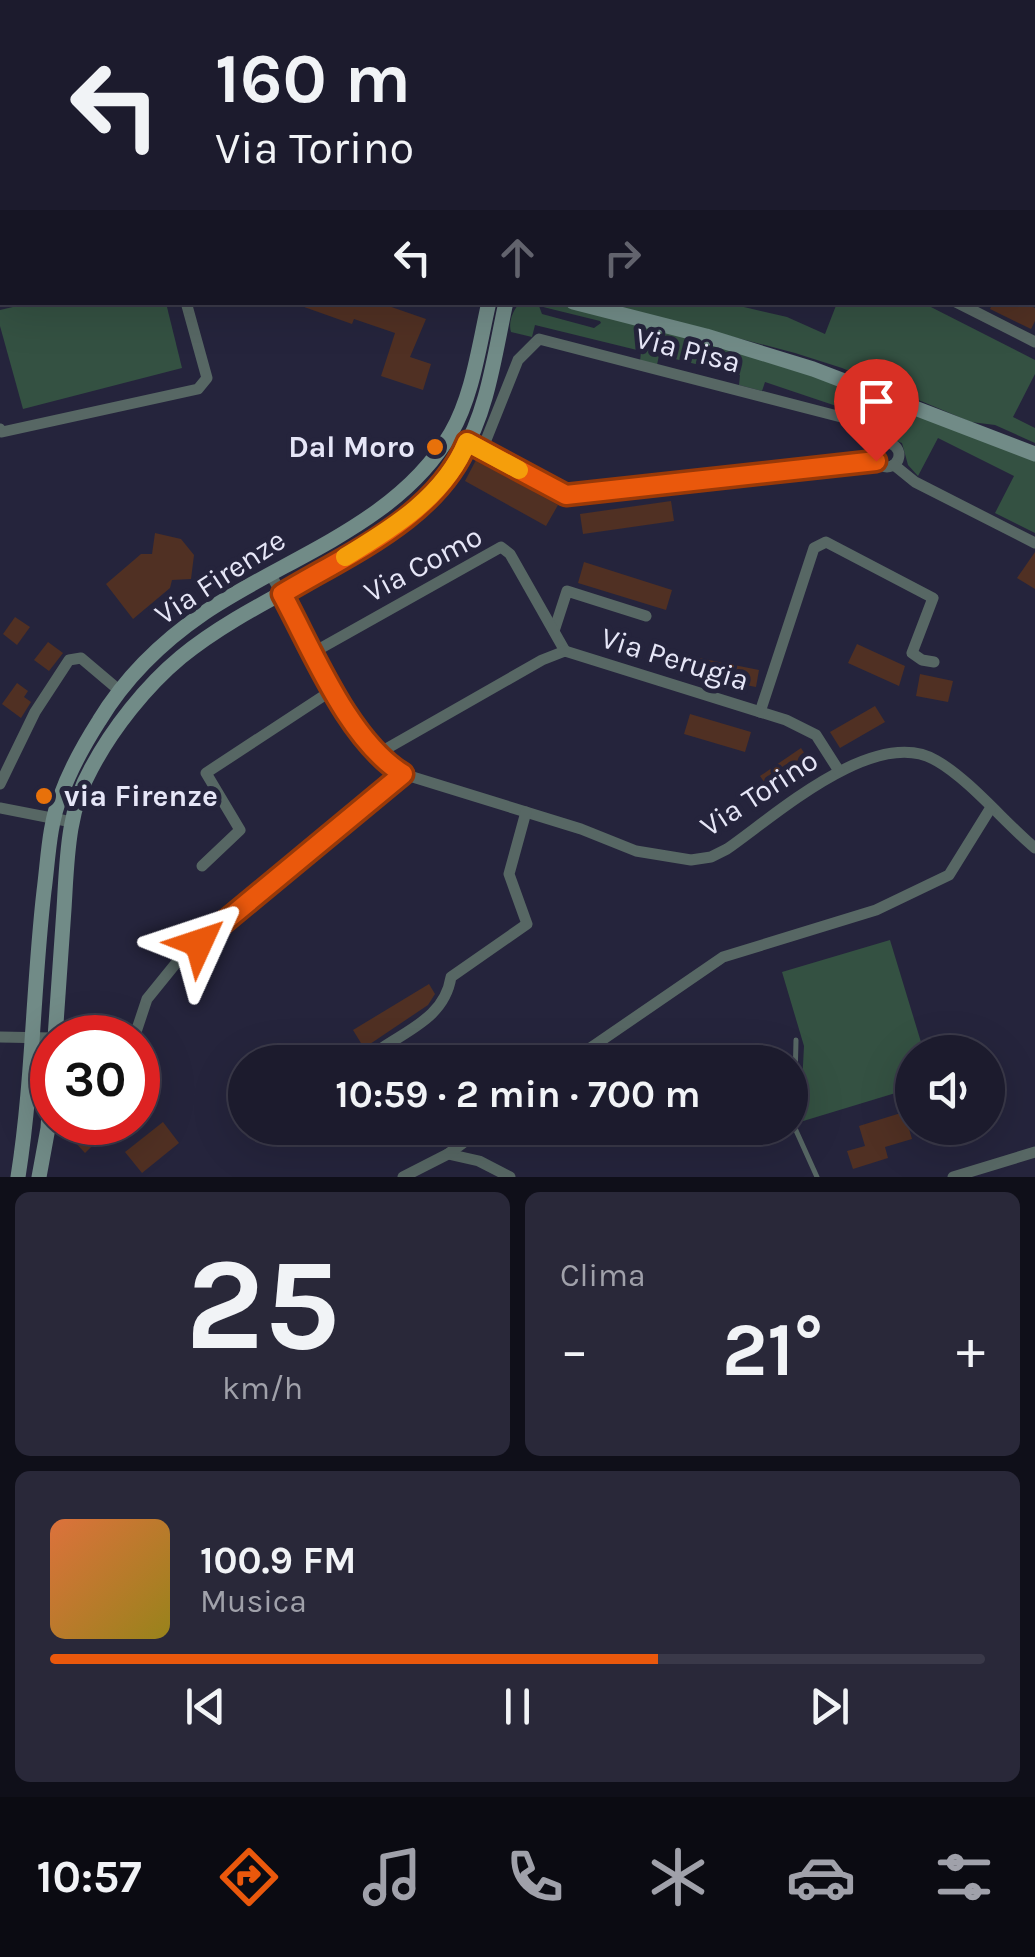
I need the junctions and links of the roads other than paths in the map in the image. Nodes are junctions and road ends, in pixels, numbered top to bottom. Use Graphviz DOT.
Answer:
graph roads {
  1 [pos="187,305"];
  2 [pos="487,305"];
  3 [pos="505,305"];
  4 [pos="586,305"];
  5 [pos="962,305"];
  6 [pos="1035,342"];
  7 [pos="0,429"];
  8 [pos="879,445"];
  9 [pos="474,446"];
  10 [pos="1035,454"];
  11 [pos="876,461"];
  12 [pos="894,465"];
  13 [pos="1035,543"];
  14 [pos="270,574"];
  15 [pos="282,594"];
  16 [pos="646,616"];
  17 [pos="554,631"];
  18 [pos="565,651"];
  19 [pos="314,652"];
  20 [pos="934,662"];
  21 [pos="334,689"];
  22 [pos="120,690"];
  23 [pos="760,712"];
  24 [pos="379,753"];
  25 [pos="838,770"];
  26 [pos="403,774"];
  27 [pos="0,784"];
  28 [pos="0,808"];
  29 [pos="990,809"];
  30 [pos="526,812"];
  31 [pos="56,817"];
  32 [pos="72,822"];
  33 [pos="1035,848"];
  34 [pos="202,866"];
  35 [pos="45,1015"];
  36 [pos="50,1015"];
  37 [pos="142,1015"];
  38 [pos="0,1037"];
  39 [pos="30,1038"];
  40 [pos="796,1040"];
  41 [pos="386,1045"];
  42 [pos="595,1045"];
  43 [pos="30,1108"];
  44 [pos="45,1145"];
  45 [pos="460,1145"];
  46 [pos="1035,1152"];
  47 [pos="448,1154"];
  48 [pos="18,1177"];
  49 [pos="40,1177"];
  50 [pos="402,1177"];
  51 [pos="510,1177"];
  52 [pos="817,1177"];
  53 [pos="953,1177"];
  1 -- 7 [label="street"];
  2 -- 14 [label="street, Via Firenze"];
  3 -- 9 [label="street, Via Firenze"];
  4 -- 10 [label="street"];
  5 -- 6 [label="street"];
  8 -- 9 [label="street, Via Pisa"];
  8 -- 11 [label="street"];
  8 -- 12 [label="street"];
  9 -- 11 [label="street"];
  9 -- 15 [label="street, Via Firenze"];
  11 -- 12 [label="street"];
  12 -- 13 [label="street"];
  14 -- 15 [label="street, Via Torino"];
  14 -- 22 [label="street, Via Firenze"];
  15 -- 19 [label="street, Via Torino"];
  15 -- 32 [label="street, Via Firenze"];
  16 -- 17 [label="street"];
  17 -- 18 [label="street, Via Como"];
  17 -- 19 [label="street, Via Como"];
  18 -- 23 [label="street, Via Perugia"];
  18 -- 24 [label="street, Via Perugia"];
  19 -- 21 [label="street, Via Torino"];
  20 -- 23 [label="street"];
  21 -- 24 [label="street, Via Torino"];
  21 -- 34 [label="street"];
  22 -- 27 [label="street"];
  22 -- 31 [label="street, Via Firenze"];
  23 -- 25 [label="street, Via Perugia"];
  24 -- 26 [label="street, Via Torino"];
  25 -- 29 [label="street, Via Torino"];
  25 -- 30 [label="street, Via Torino"];
  26 -- 30 [label="street, Via Torino"];
  26 -- 37 [label="street"];
  28 -- 31 [label="street"];
  29 -- 33 [label="street"];
  29 -- 42 [label="street"];
  30 -- 41 [label="street"];
  31 -- 32 [label="street"];
  31 -- 35 [label="street, Via Firenze"];
  32 -- 36 [label="street, Via Firenze"];
  38 -- 39 [label="street"];
  40 -- 52 [label="lane"];
  43 -- 48 [label="street, Via Firenze"];
  44 -- 49 [label="street"];
  45 -- 47 [label="street"];
  46 -- 53 [label="street"];
  47 -- 50 [label="street"];
  47 -- 51 [label="street"];
}
